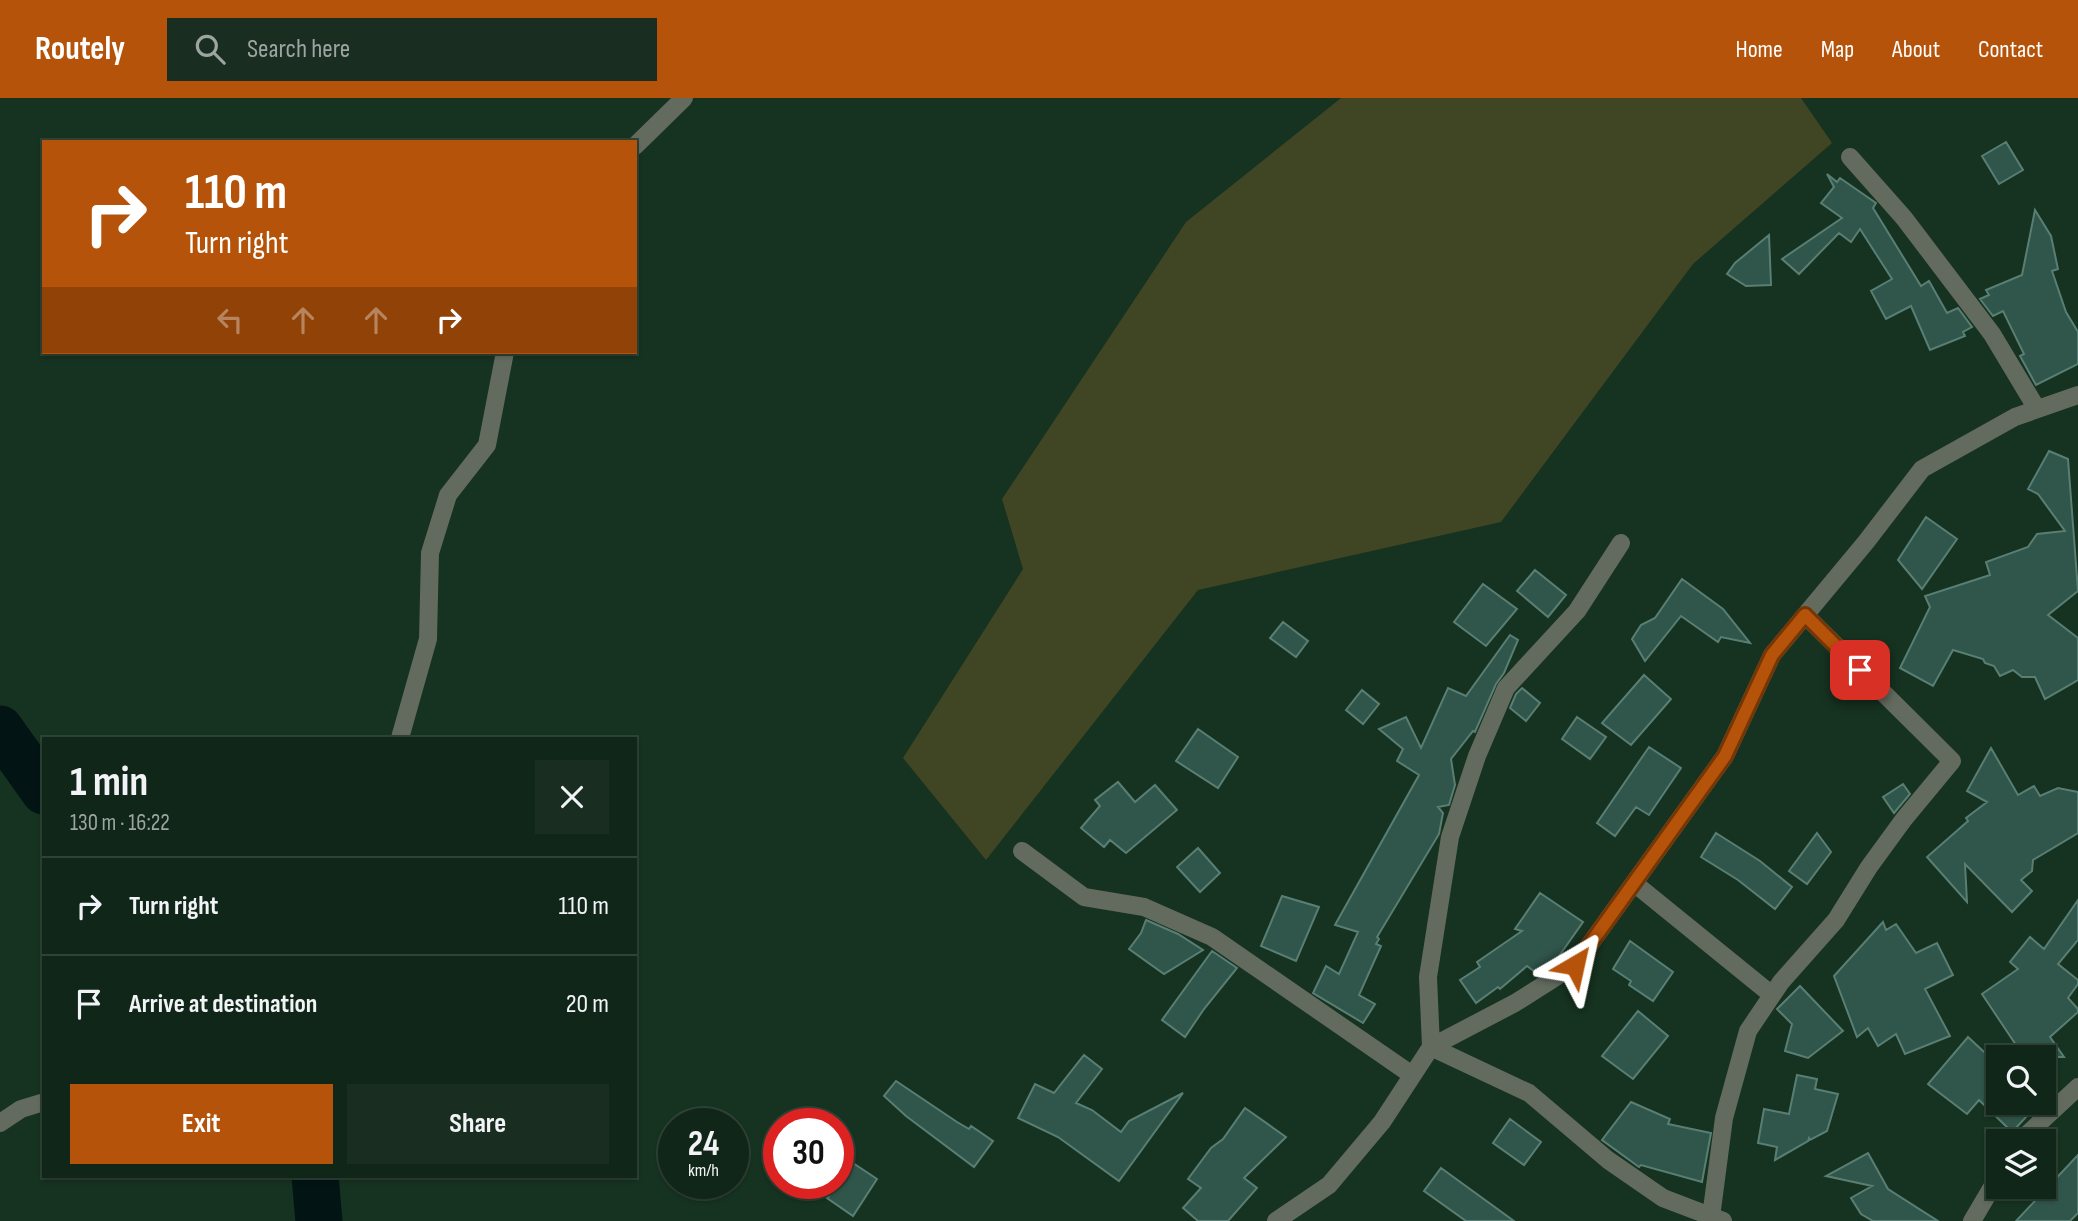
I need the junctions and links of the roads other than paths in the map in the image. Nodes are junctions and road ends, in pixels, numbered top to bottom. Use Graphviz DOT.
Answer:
graph roads {
  1 [pos="684,98"];
  2 [pos="637,144"];
  3 [pos="1850,157"];
  4 [pos="505,354"];
  5 [pos="2078,395"];
  6 [pos="2037,409"];
  7 [pos="1621,543"];
  8 [pos="1805,615"];
  9 [pos="400,737"];
  10 [pos="1022,851"];
  11 [pos="1634,883"];
  12 [pos="1772,995"];
  13 [pos="1431,1047"];
  14 [pos="1412,1075"];
  15 [pos="2078,1087"];
  16 [pos="42,1103"];
  17 [pos="0,1123"];
  18 [pos="2033,1129"];
  19 [pos="1986,1197"];
  20 [pos="1717,1219"];
  21 [pos="1276,1221"];
  22 [pos="1972,1221"];
  1 -- 2 [label="street"];
  3 -- 6 [label="street"];
  4 -- 9 [label="street"];
  5 -- 6 [label="street"];
  6 -- 8 [label="street"];
  7 -- 13 [label="street"];
  8 -- 11 [label="street"];
  8 -- 12 [label="street"];
  10 -- 14 [label="street"];
  11 -- 12 [label="street"];
  11 -- 13 [label="street"];
  12 -- 20 [label="street"];
  13 -- 14 [label="street"];
  13 -- 20 [label="street"];
  14 -- 21 [label="street"];
  15 -- 18 [label="street"];
  16 -- 17 [label="street"];
  19 -- 22 [label="street"];
}
